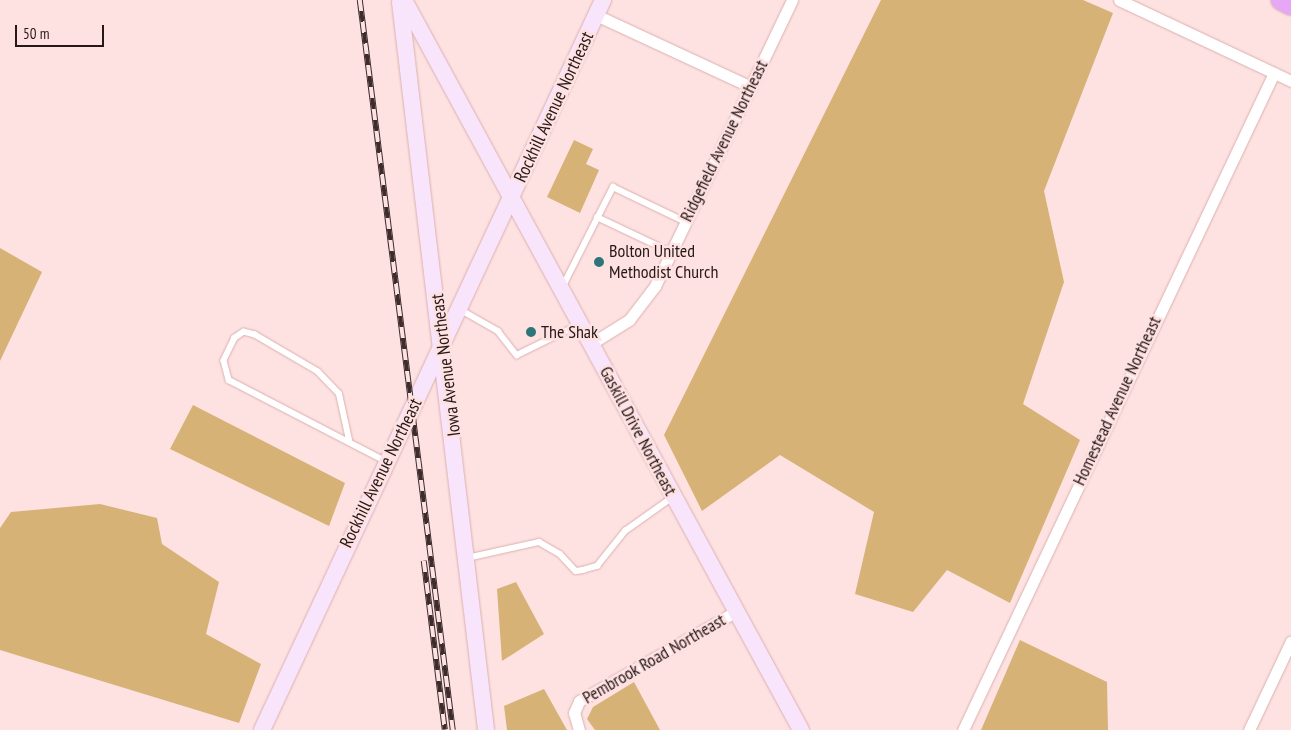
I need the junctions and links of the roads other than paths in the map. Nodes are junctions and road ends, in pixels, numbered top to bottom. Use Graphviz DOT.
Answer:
graph roads {
  1 [pos="400,0"];
  2 [pos="404,0"];
  3 [pos="603,0"];
  4 [pos="792,0"];
  5 [pos="1118,0"];
  6 [pos="1281,0"];
  7 [pos="1291,4"];
  8 [pos="596,15"];
  9 [pos="1274,73"];
  10 [pos="1291,81"];
  11 [pos="751,87"];
  12 [pos="513,194"];
  13 [pos="597,217"];
  14 [pos="686,222"];
  15 [pos="672,252"];
  16 [pos="563,286"];
  17 [pos="459,309"];
  18 [pos="582,323"];
  19 [pos="592,343"];
  20 [pos="443,344"];
  21 [pos="349,440"];
  22 [pos="385,461"];
  23 [pos="673,497"];
  24 [pos="467,558"];
  25 [pos="735,612"];
  26 [pos="1291,641"];
  27 [pos="262,730"];
  28 [pos="486,730"];
  29 [pos="579,730"];
  30 [pos="801,730"];
  31 [pos="963,730"];
  32 [pos="1249,730"];
  1 -- 20 [label="main road, Iowa Avenue Northeast"];
  2 -- 12 [label="main road, Gaskill Drive Northeast"];
  3 -- 8 [label="main road, Rockhill Avenue Northeast"];
  4 -- 11 [label="street, Ridgefield Avenue Northeast"];
  5 -- 9 [label="street"];
  6 -- 7 [label="highway"];
  8 -- 11 [label="street"];
  8 -- 12 [label="main road, Rockhill Avenue Northeast"];
  9 -- 10 [label="street"];
  9 -- 31 [label="street, Homestead Avenue Northeast"];
  11 -- 14 [label="street, Ridgefield Avenue Northeast"];
  12 -- 16 [label="main road, Gaskill Drive Northeast"];
  12 -- 17 [label="main road, Rockhill Avenue Northeast"];
  13 -- 14 [label="lane"];
  13 -- 15 [label="lane"];
  13 -- 16 [label="lane"];
  14 -- 15 [label="street, Ridgefield Avenue Northeast"];
  15 -- 19 [label="street, Ridgefield Avenue Northeast"];
  16 -- 18 [label="main road, Gaskill Drive Northeast"];
  17 -- 18 [label="lane"];
  17 -- 20 [label="main road, Rockhill Avenue Northeast"];
  18 -- 19 [label="main road, Gaskill Drive Northeast"];
  19 -- 23 [label="main road, Gaskill Drive Northeast"];
  20 -- 22 [label="main road, Rockhill Avenue Northeast"];
  20 -- 24 [label="main road, Iowa Avenue Northeast"];
  21 -- 21 [label="lane"];
  21 -- 22 [label="lane"];
  22 -- 27 [label="main road, Rockhill Avenue Northeast"];
  23 -- 24 [label="lane"];
  23 -- 25 [label="main road, Gaskill Drive Northeast"];
  24 -- 28 [label="main road, Iowa Avenue Northeast"];
  25 -- 29 [label="street, Pembrook Road Northeast"];
  25 -- 30 [label="main road, Gaskill Drive Northeast"];
  26 -- 32 [label="street"];
}
